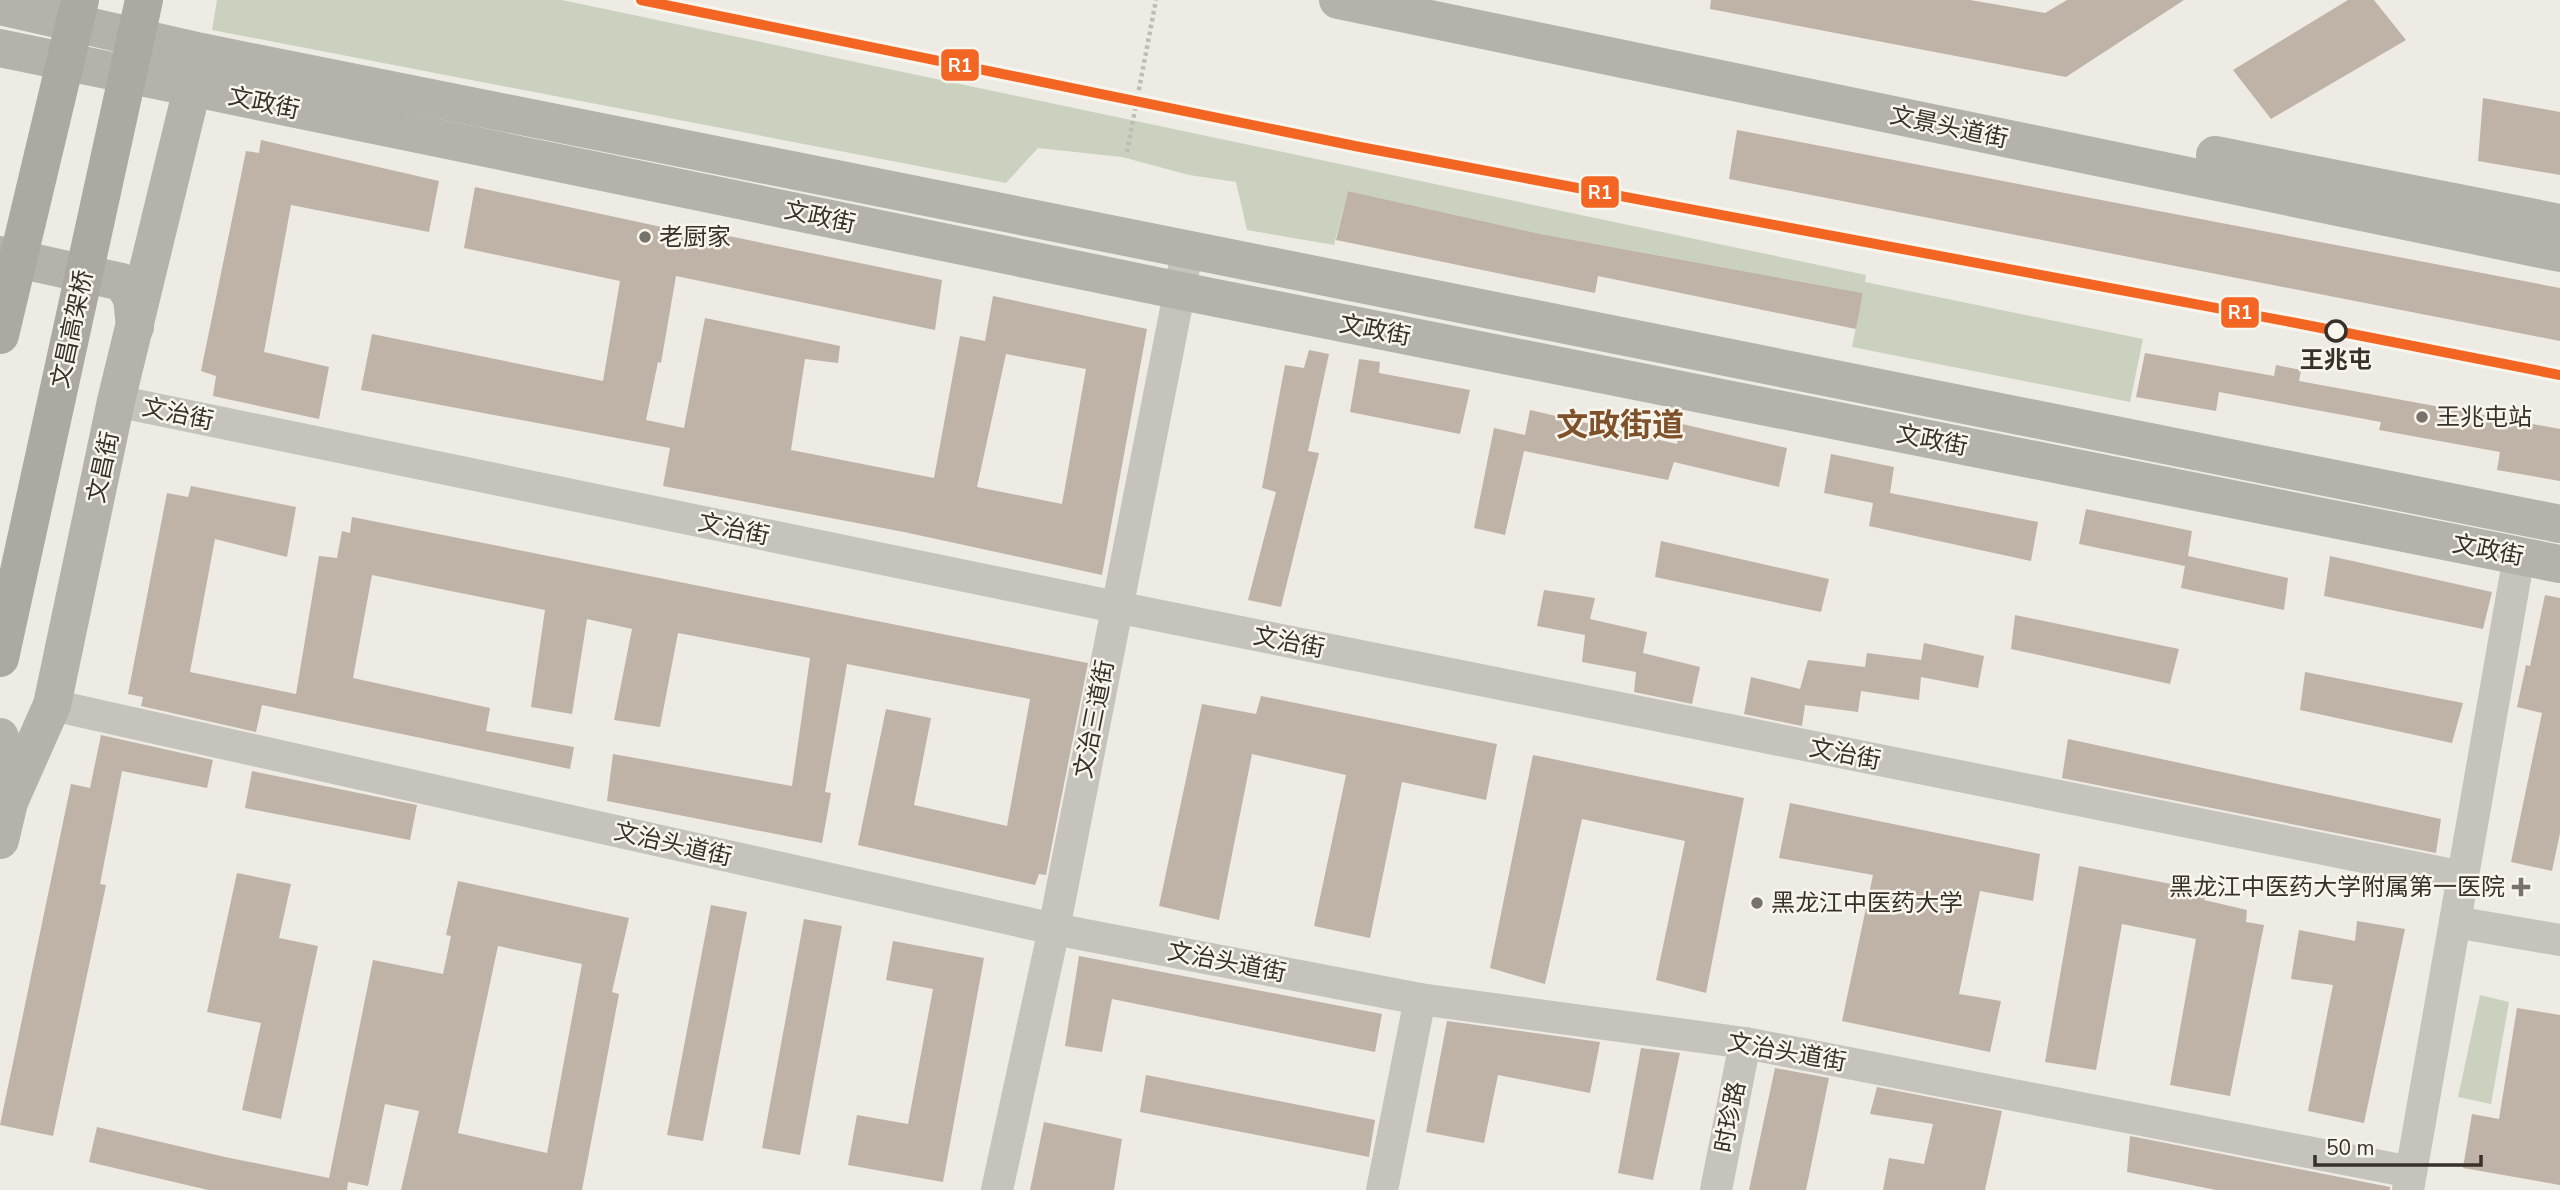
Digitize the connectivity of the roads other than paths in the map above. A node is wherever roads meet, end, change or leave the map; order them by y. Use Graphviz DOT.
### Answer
graph roads {
  1 [pos="80,0"];
  2 [pos="144,0"];
  3 [pos="1338,0"];
  4 [pos="1441,0"];
  5 [pos="7,7"];
  6 [pos="201,52"];
  7 [pos="3,59"];
  8 [pos="192,88"];
  9 [pos="2560,223"];
  10 [pos="1188,248"];
  11 [pos="2560,253"];
  12 [pos="0,255"];
  13 [pos="1181,291"];
  14 [pos="135,327"];
  15 [pos="0,335"];
  16 [pos="117,401"];
  17 [pos="2560,524"];
  18 [pos="2519,556"];
  19 [pos="2560,564"];
  20 [pos="1116,607"];
  21 [pos="0,659"];
  22 [pos="52,705"];
  23 [pos="0,737"];
  24 [pos="9,802"];
  25 [pos="0,841"];
  26 [pos="2463,877"];
  27 [pos="2455,922"];
  28 [pos="1054,929"];
  29 [pos="2560,940"];
  30 [pos="1420,999"];
  31 [pos="1745,1044"];
  32 [pos="2410,1181"];
  33 [pos="998,1190"];
  34 [pos="1382,1190"];
  35 [pos="1716,1190"];
  1 -- 15 [label="highway, bridge"];
  2 -- 21 [label="highway, 文昌高架桥, bridge"];
  3 -- 11 [label="main road, 文景头道街"];
  4 -- 9 [label="main road, 文景头道街"];
  5 -- 6 [label="main road, 文政街"];
  5 -- 7 [label="main road"];
  6 -- 8 [label="main road, 文昌街"];
  6 -- 10 [label="main road, 文政街"];
  7 -- 8 [label="main road, 文政街"];
  8 -- 13 [label="main road, 文政街"];
  8 -- 14 [label="main road, 文昌街"];
  10 -- 13 [label="street, 文治三道街"];
  10 -- 17 [label="main road, 文政街"];
  12 -- 14 [label="main road"];
  13 -- 18 [label="main road, 文政街"];
  13 -- 20 [label="street, 文治三道街"];
  14 -- 16 [label="main road, 文昌街"];
  16 -- 20 [label="street, 文治街"];
  16 -- 22 [label="main road, 文昌街"];
  18 -- 19 [label="main road, 文政街"];
  18 -- 26 [label="street"];
  20 -- 26 [label="street, 文治街"];
  20 -- 28 [label="street, 文治三道街"];
  22 -- 24 [label="main road, 文昌街"];
  22 -- 28 [label="street, 文治头道街"];
  23 -- 24 [label="main road"];
  24 -- 25 [label="main road, 文昌街"];
  26 -- 27 [label="street"];
  27 -- 29 [label="street"];
  27 -- 32 [label="street"];
  28 -- 30 [label="street, 文治头道街"];
  28 -- 33 [label="street, 文治三道街"];
  30 -- 31 [label="street, 文治头道街"];
  30 -- 34 [label="street"];
  31 -- 32 [label="street, 文治头道街"];
  31 -- 35 [label="street, 时珍路"];
}
